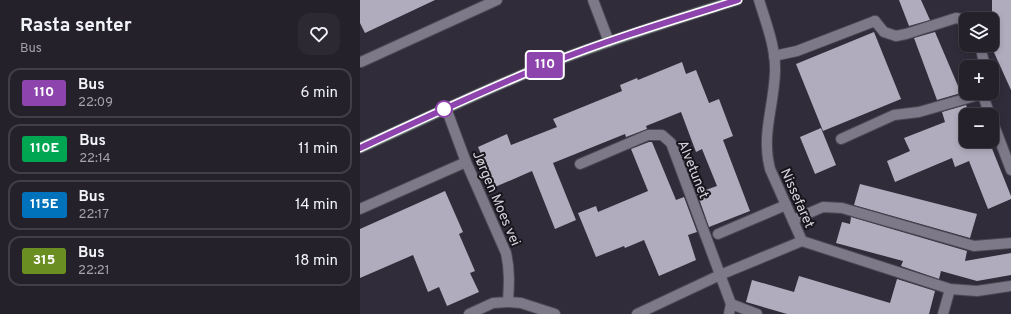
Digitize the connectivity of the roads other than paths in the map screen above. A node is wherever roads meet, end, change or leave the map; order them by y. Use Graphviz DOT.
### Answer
graph roads {
  1 [pos="497,0"];
  2 [pos="593,0"];
  3 [pos="738,0"];
  4 [pos="760,0"];
  5 [pos="959,19"];
  6 [pos="609,42"];
  7 [pos="774,56"];
  8 [pos="361,62"];
  9 [pos="959,100"];
  10 [pos="446,108"];
  11 [pos="999,138"];
  12 [pos="841,139"];
  13 [pos="360,148"];
  14 [pos="466,162"];
  15 [pos="580,164"];
  16 [pos="1011,170"];
  17 [pos="786,205"];
  18 [pos="360,209"];
  19 [pos="793,220"];
  20 [pos="718,234"];
  21 [pos="802,241"];
  22 [pos="1011,243"];
  23 [pos="720,276"];
  24 [pos="1011,286"];
  25 [pos="950,289"];
  26 [pos="508,302"];
  27 [pos="730,309"];
  28 [pos="470,314"];
  29 [pos="555,314"];
  30 [pos="637,314"];
  31 [pos="757,314"];
  32 [pos="944,314"];
  1 -- 8 [label="street"];
  2 -- 6 [label="street"];
  3 -- 6 [label="main road"];
  4 -- 7 [label="street, Nissefaret"];
  5 -- 7 [label="street"];
  6 -- 10 [label="main road"];
  7 -- 17 [label="street, Nissefaret"];
  9 -- 12 [label="street"];
  10 -- 13 [label="main road"];
  10 -- 14 [label="street, Jørgen Moes vei"];
  11 -- 16 [label="street"];
  14 -- 18 [label="street"];
  14 -- 26 [label="street, Jørgen Moes vei"];
  15 -- 23 [label="street, Alvetunet"];
  17 -- 19 [label="street, Nissefaret"];
  17 -- 20 [label="street"];
  19 -- 21 [label="street, Nissefaret"];
  19 -- 22 [label="street"];
  21 -- 23 [label="street"];
  21 -- 25 [label="street, Nissefaret"];
  23 -- 27 [label="street, Alvetunet"];
  23 -- 30 [label="street"];
  24 -- 25 [label="street, Nissefaret"];
  25 -- 32 [label="street"];
  26 -- 28 [label="street"];
  26 -- 29 [label="street"];
  27 -- 31 [label="street"];
}
